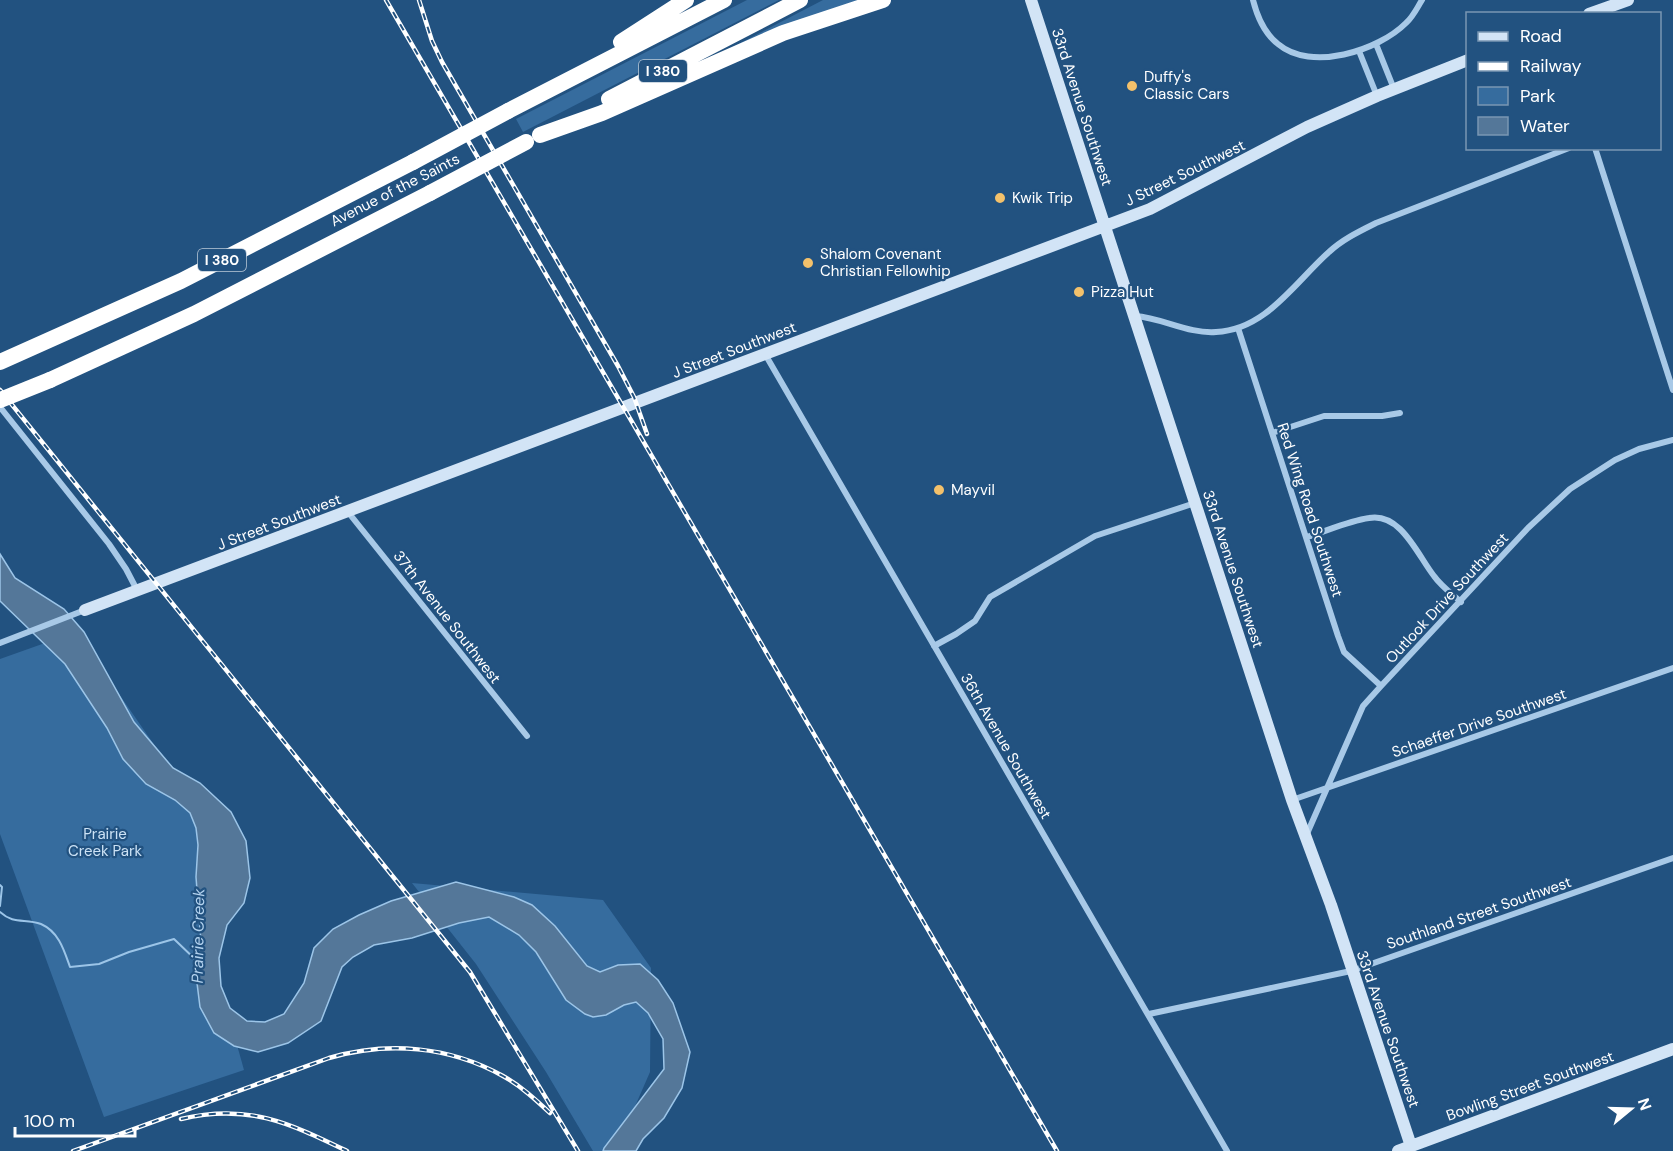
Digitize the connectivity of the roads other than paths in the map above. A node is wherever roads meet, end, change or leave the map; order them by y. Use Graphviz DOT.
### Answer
graph roads {
  1 [pos="686,0"];
  2 [pos="724,0"];
  3 [pos="800,0"];
  4 [pos="883,0"];
  5 [pos="1031,0"];
  6 [pos="1252,0"];
  7 [pos="1422,0"];
  8 [pos="1628,0"];
  9 [pos="1595,12"];
  10 [pos="1376,44"];
  11 [pos="1359,51"];
  12 [pos="1466,60"];
  13 [pos="1395,89"];
  14 [pos="546,92"];
  15 [pos="1377,96"];
  16 [pos="533,139"];
  17 [pos="1564,150"];
  18 [pos="1596,150"];
  19 [pos="1105,227"];
  20 [pos="1135,316"];
  21 [pos="1238,328"];
  22 [pos="765,354"];
  23 [pos="0,362"];
  24 [pos="1673,390"];
  25 [pos="0,400"];
  26 [pos="0,407"];
  27 [pos="1400,413"];
  28 [pos="1272,433"];
  29 [pos="1673,440"];
  30 [pos="1195,503"];
  31 [pos="348,512"];
  32 [pos="1306,537"];
  33 [pos="137,591"];
  34 [pos="1461,602"];
  35 [pos="85,610"];
  36 [pos="2,642"];
  37 [pos="934,646"];
  38 [pos="1673,668"];
  39 [pos="1381,687"];
  40 [pos="527,736"];
  41 [pos="1326,788"];
  42 [pos="1292,800"];
  43 [pos="1306,837"];
  44 [pos="1673,858"];
  45 [pos="1351,971"];
  46 [pos="1149,1014"];
  47 [pos="1673,1049"];
  48 [pos="1413,1148"];
  49 [pos="1227,1151"];
  50 [pos="1398,1151"];
  1 -- 14 [label="highway"];
  2 -- 14 [label="highway, Avenue of the Saints / I 380"];
  3 -- 16 [label="highway, Avenue of the Saints / I 380"];
  4 -- 16 [label="highway"];
  5 -- 19 [label="street, 33rd Avenue Southwest"];
  6 -- 11 [label="street"];
  7 -- 10 [label="street"];
  8 -- 9 [label="street"];
  10 -- 11 [label="street"];
  10 -- 13 [label="street"];
  11 -- 15 [label="street"];
  12 -- 13 [label="street, J Street Southwest"];
  13 -- 15 [label="street, J Street Southwest"];
  14 -- 23 [label="highway, Avenue of the Saints / I 380, bridge"];
  15 -- 19 [label="street, J Street Southwest"];
  16 -- 25 [label="highway, Avenue of the Saints / I 380, bridge"];
  17 -- 21 [label="street"];
  18 -- 24 [label="street"];
  19 -- 20 [label="street, 33rd Avenue Southwest"];
  19 -- 22 [label="street, J Street Southwest"];
  20 -- 21 [label="street"];
  20 -- 30 [label="street, 33rd Avenue Southwest"];
  21 -- 28 [label="street, Red Wing Road Southwest"];
  22 -- 31 [label="street, J Street Southwest"];
  22 -- 37 [label="street, 36th Avenue Southwest"];
  26 -- 33 [label="street"];
  27 -- 28 [label="street"];
  28 -- 32 [label="street, Red Wing Road Southwest"];
  29 -- 34 [label="street, Outlook Drive Southwest"];
  30 -- 37 [label="street"];
  30 -- 42 [label="street, 33rd Avenue Southwest"];
  31 -- 33 [label="street, J Street Southwest"];
  31 -- 40 [label="street, 37th Avenue Southwest"];
  32 -- 34 [label="street"];
  32 -- 39 [label="street, Red Wing Road Southwest"];
  33 -- 35 [label="street, J Street Southwest"];
  34 -- 39 [label="street, Outlook Drive Southwest"];
  35 -- 36 [label="street, J Street Southwest"];
  37 -- 46 [label="street, 36th Avenue Southwest"];
  38 -- 41 [label="street, Schaeffer Drive Southwest"];
  39 -- 41 [label="street, Outlook Drive Southwest"];
  41 -- 42 [label="street, Schaeffer Drive Southwest"];
  41 -- 43 [label="street, Outlook Drive Southwest"];
  42 -- 43 [label="street, 33rd Avenue Southwest"];
  43 -- 45 [label="street, 33rd Avenue Southwest"];
  44 -- 45 [label="street, Southland Street Southwest"];
  45 -- 46 [label="street, Southland Street Southwest"];
  45 -- 48 [label="street, 33rd Avenue Southwest"];
  46 -- 49 [label="street, 36th Avenue Southwest"];
  47 -- 48 [label="street, Bowling Street Southwest"];
  48 -- 50 [label="street, Bowling Street Southwest"];
}
